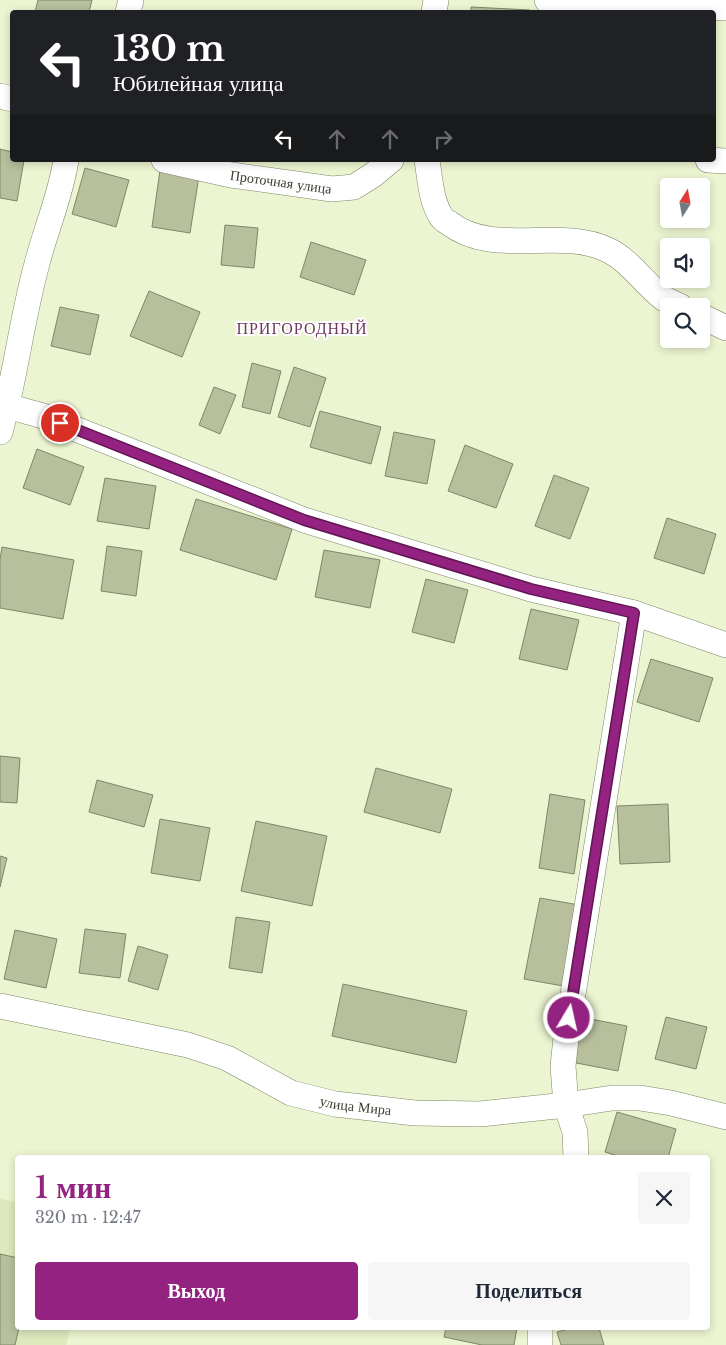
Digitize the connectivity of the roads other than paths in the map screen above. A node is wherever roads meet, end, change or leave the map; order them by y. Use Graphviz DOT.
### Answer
graph roads {
  1 [pos="548,0"];
  2 [pos="726,8"];
  3 [pos="66,162"];
  4 [pos="173,162"];
  5 [pos="389,162"];
  6 [pos="427,162"];
  7 [pos="664,298"];
  8 [pos="710,320"];
  9 [pos="726,328"];
  10 [pos="4,405"];
  11 [pos="0,432"];
  12 [pos="634,613"];
  13 [pos="726,645"];
  14 [pos="0,1006"];
  15 [pos="566,1105"];
  16 [pos="726,1117"];
  17 [pos="576,1155"];
  18 [pos="540,1330"];
  19 [pos="540,1345"];
  1 -- 2 [label="street"];
  3 -- 10 [label="street"];
  4 -- 5 [label="street, Проточная улица"];
  6 -- 7 [label="street"];
  8 -- 9 [label="street"];
  10 -- 11 [label="street"];
  10 -- 12 [label="street"];
  12 -- 13 [label="street"];
  12 -- 15 [label="street"];
  14 -- 15 [label="street, улица Мира"];
  15 -- 16 [label="street, улица Мира"];
  15 -- 17 [label="street"];
  18 -- 19 [label="street"];
}
